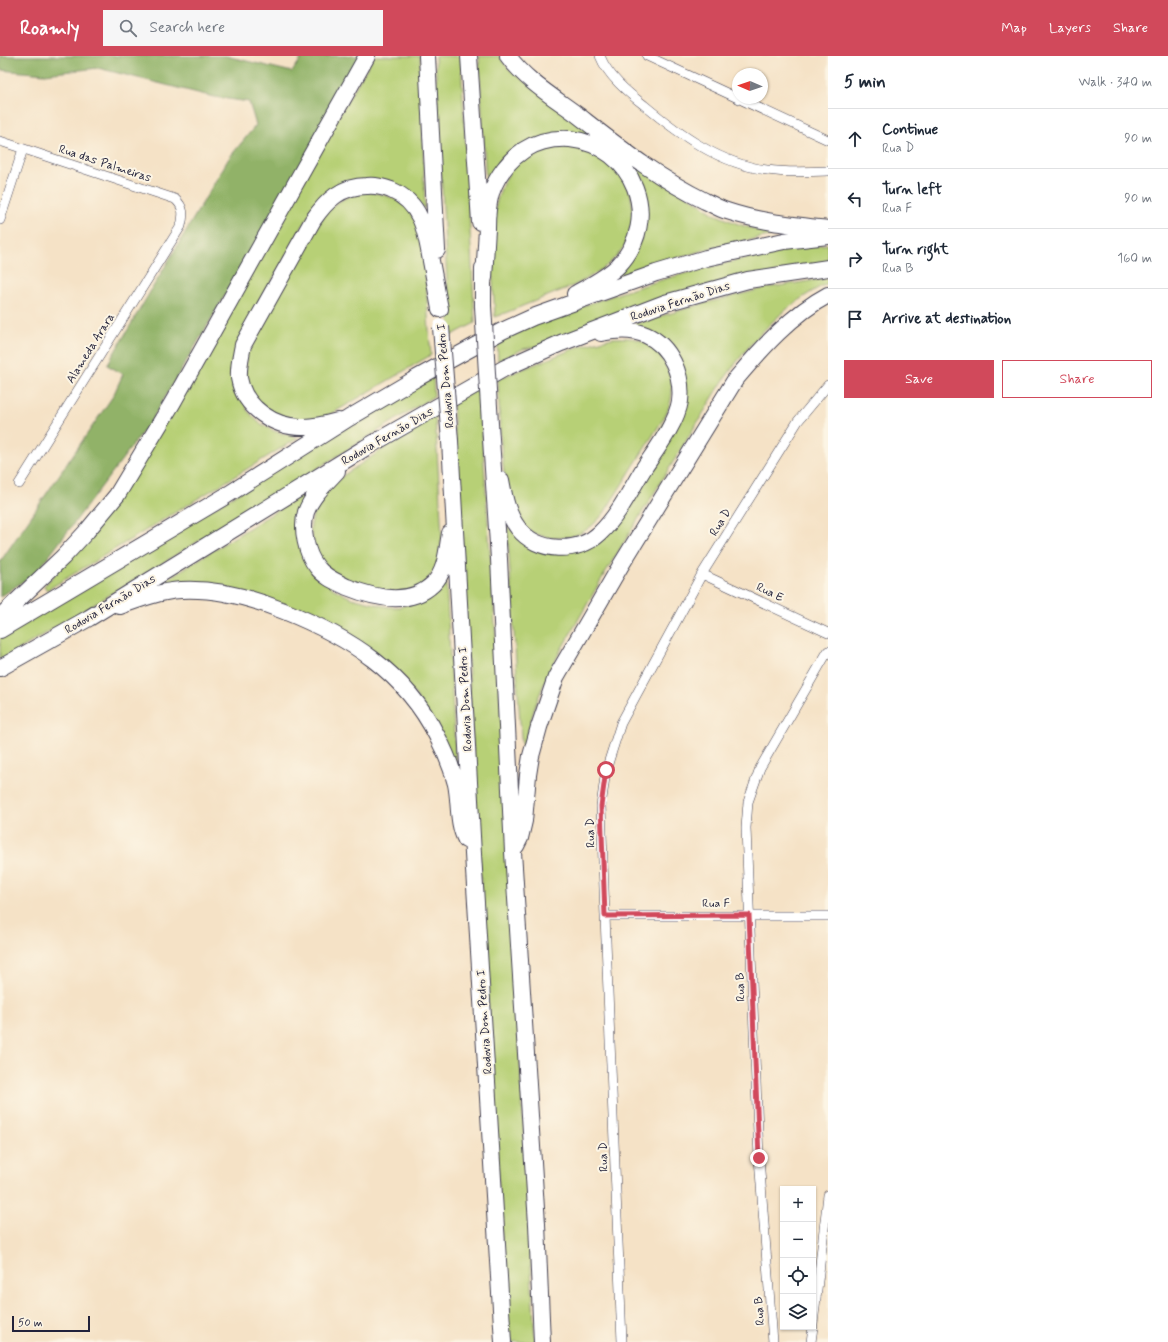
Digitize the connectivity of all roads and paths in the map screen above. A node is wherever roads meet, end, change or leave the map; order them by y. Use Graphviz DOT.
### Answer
graph roads {
  1 [pos="367,56"];
  2 [pos="427,56"];
  3 [pos="469,56"];
  4 [pos="508,56"];
  5 [pos="600,56"];
  6 [pos="647,56"];
  7 [pos="828,140"];
  8 [pos="0,141"];
  9 [pos="23,149"];
  10 [pos="828,171"];
  11 [pos="0,220"];
  12 [pos="181,226"];
  13 [pos="828,229"];
  14 [pos="828,236"];
  15 [pos="828,268"];
  16 [pos="484,278"];
  17 [pos="828,295"];
  18 [pos="440,309"];
  19 [pos="533,317"];
  20 [pos="561,342"];
  21 [pos="828,385"];
  22 [pos="349,418"];
  23 [pos="490,430"];
  24 [pos="365,448"];
  25 [pos="19,484"];
  26 [pos="455,512"];
  27 [pos="702,574"];
  28 [pos="0,617"];
  29 [pos="89,618"];
  30 [pos="0,630"];
  31 [pos="828,633"];
  32 [pos="828,651"];
  33 [pos="0,668"];
  34 [pos="513,852"];
  35 [pos="473,854"];
  36 [pos="749,915"];
  37 [pos="605,916"];
  38 [pos="828,916"];
  39 [pos="828,1195"];
  40 [pos="816,1298"];
  41 [pos="813,1330"];
  42 [pos="503,1342"];
  43 [pos="542,1342"];
  44 [pos="622,1342"];
  45 [pos="773,1342"];
  46 [pos="811,1342"];
  1 -- 28 [label="highway"];
  2 -- 18 [label="highway, Rodovia Dom Pedro I"];
  3 -- 16 [label="highway"];
  4 -- 13 [label="highway"];
  5 -- 10 [label="street"];
  6 -- 7 [label="street"];
  8 -- 9 [label="street, Rua das Palmeiras"];
  9 -- 11 [label="street"];
  9 -- 12 [label="street, Rua das Palmeiras"];
  12 -- 25 [label="street, Alameda Arara"];
  14 -- 19 [label="highway"];
  15 -- 20 [label="highway, Rodovia Fernão Dias"];
  16 -- 19 [label="highway"];
  16 -- 23 [label="highway, bridge"];
  17 -- 34 [label="highway"];
  18 -- 22 [label="highway"];
  18 -- 26 [label="highway, Rodovia Dom Pedro I, bridge"];
  19 -- 22 [label="highway"];
  20 -- 23 [label="highway"];
  20 -- 24 [label="highway, Rodovia Fernão Dias"];
  21 -- 27 [label="street, Rua D"];
  22 -- 30 [label="highway"];
  23 -- 34 [label="highway"];
  24 -- 26 [label="highway"];
  24 -- 29 [label="highway, Rodovia Fernão Dias"];
  26 -- 35 [label="highway, Rodovia Dom Pedro I"];
  27 -- 31 [label="street, Rua E"];
  27 -- 37 [label="street, Rua D"];
  29 -- 33 [label="highway, Rodovia Fernão Dias"];
  29 -- 35 [label="highway"];
  32 -- 36 [label="street, Rua B"];
  34 -- 43 [label="highway"];
  35 -- 42 [label="highway, Rodovia Dom Pedro I"];
  36 -- 37 [label="street, Rua F"];
  36 -- 38 [label="street, Rua F"];
  36 -- 45 [label="street, Rua B"];
  37 -- 44 [label="street, Rua D"];
  39 -- 40 [label="street"];
  41 -- 46 [label="street"];
}
